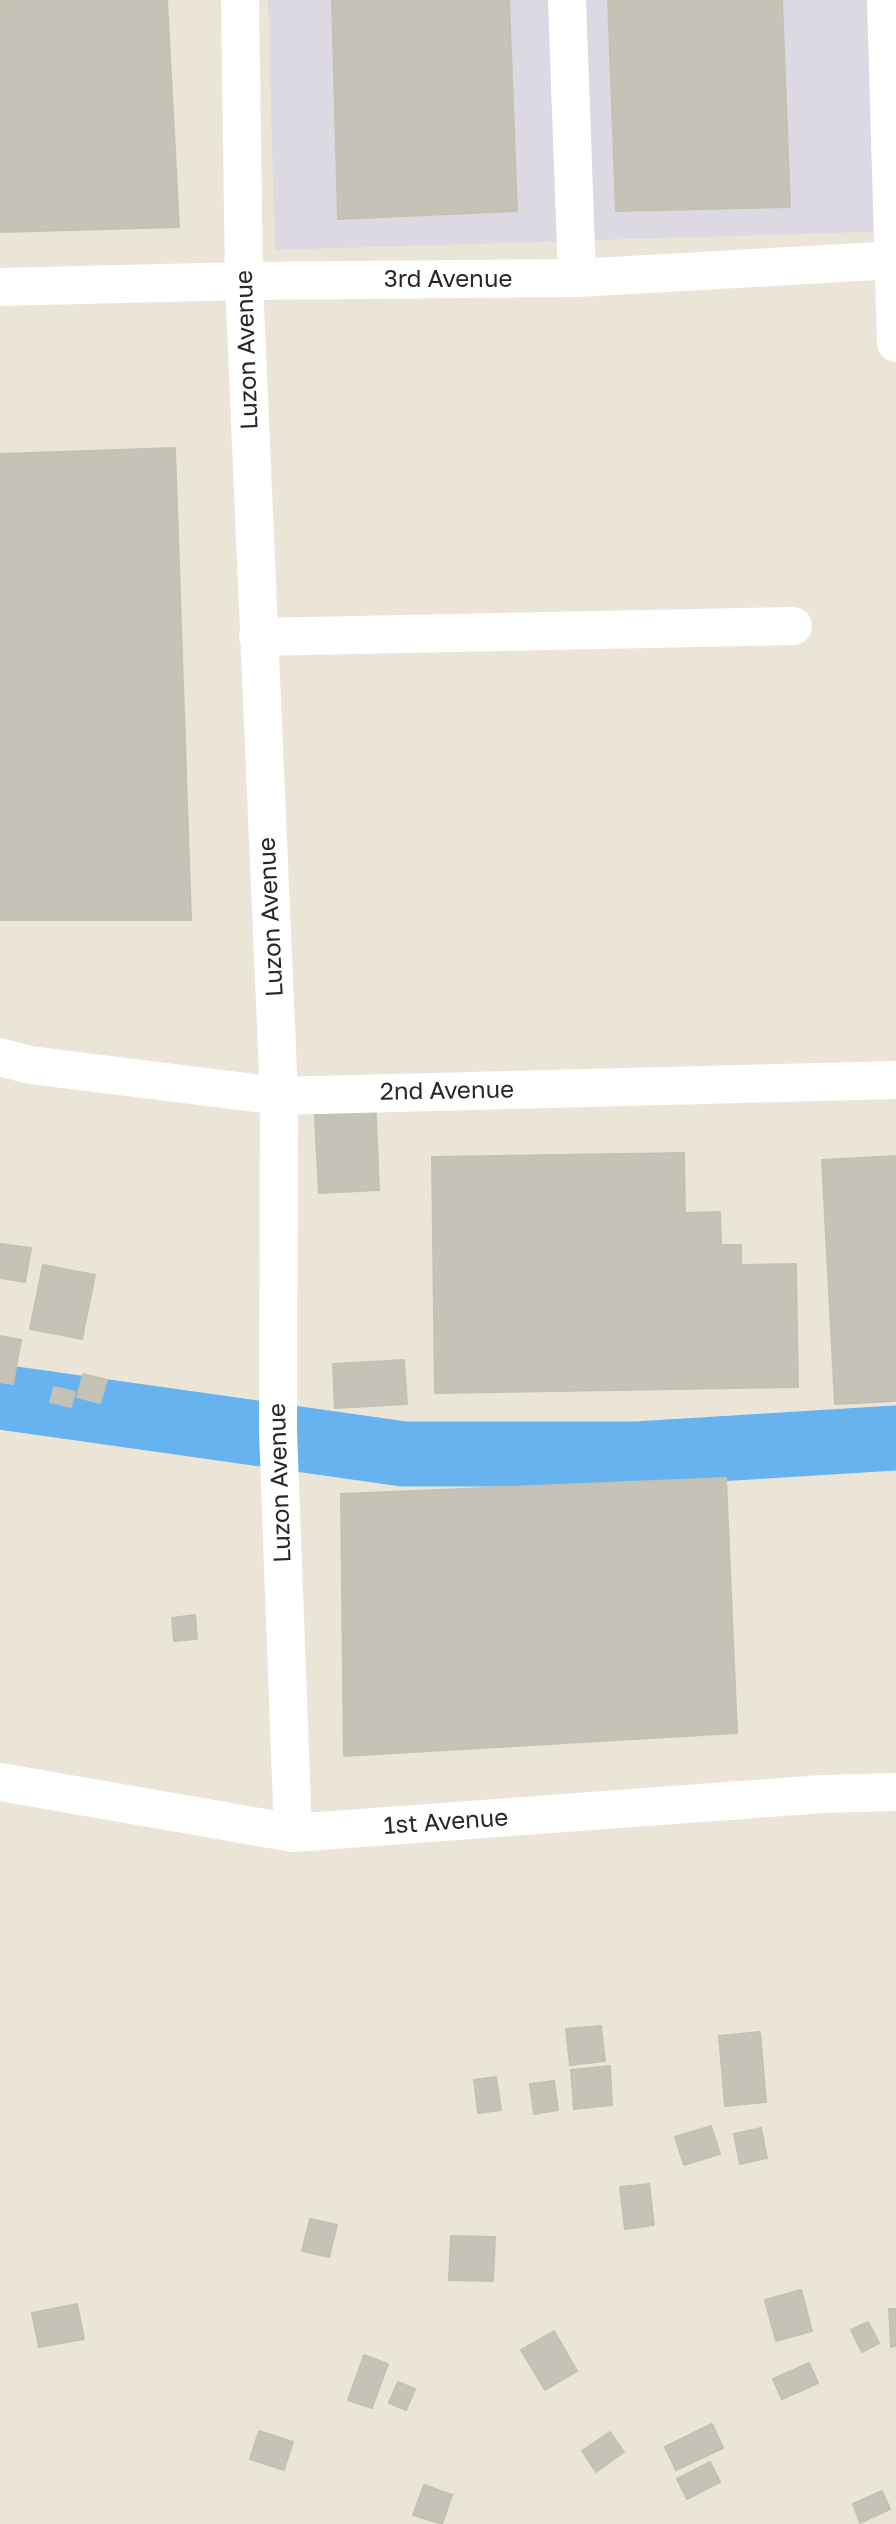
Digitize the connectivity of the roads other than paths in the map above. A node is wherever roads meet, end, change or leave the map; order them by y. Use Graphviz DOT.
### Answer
graph roads {
  1 [pos="240,0"];
  2 [pos="567,0"];
  3 [pos="886,0"];
  4 [pos="894,260"];
  5 [pos="577,278"];
  6 [pos="244,281"];
  7 [pos="0,287"];
  8 [pos="896,343"];
  9 [pos="793,626"];
  10 [pos="258,637"];
  11 [pos="0,1058"];
  12 [pos="896,1080"];
  13 [pos="279,1096"];
  14 [pos="0,1782"];
  15 [pos="896,1792"];
  16 [pos="293,1833"];
  1 -- 6 [label="street, Luzon Avenue"];
  2 -- 5 [label="street"];
  3 -- 4 [label="street"];
  4 -- 5 [label="street, 3rd Avenue"];
  4 -- 8 [label="street"];
  5 -- 6 [label="street, 3rd Avenue"];
  6 -- 7 [label="street, 3rd Avenue"];
  6 -- 10 [label="street, Luzon Avenue"];
  9 -- 10 [label="street"];
  10 -- 13 [label="street, Luzon Avenue"];
  11 -- 13 [label="street, 2nd Avenue"];
  12 -- 13 [label="street, 2nd Avenue"];
  13 -- 16 [label="street, Luzon Avenue"];
  14 -- 16 [label="street, 1st Avenue"];
  15 -- 16 [label="street, 1st Avenue"];
}
